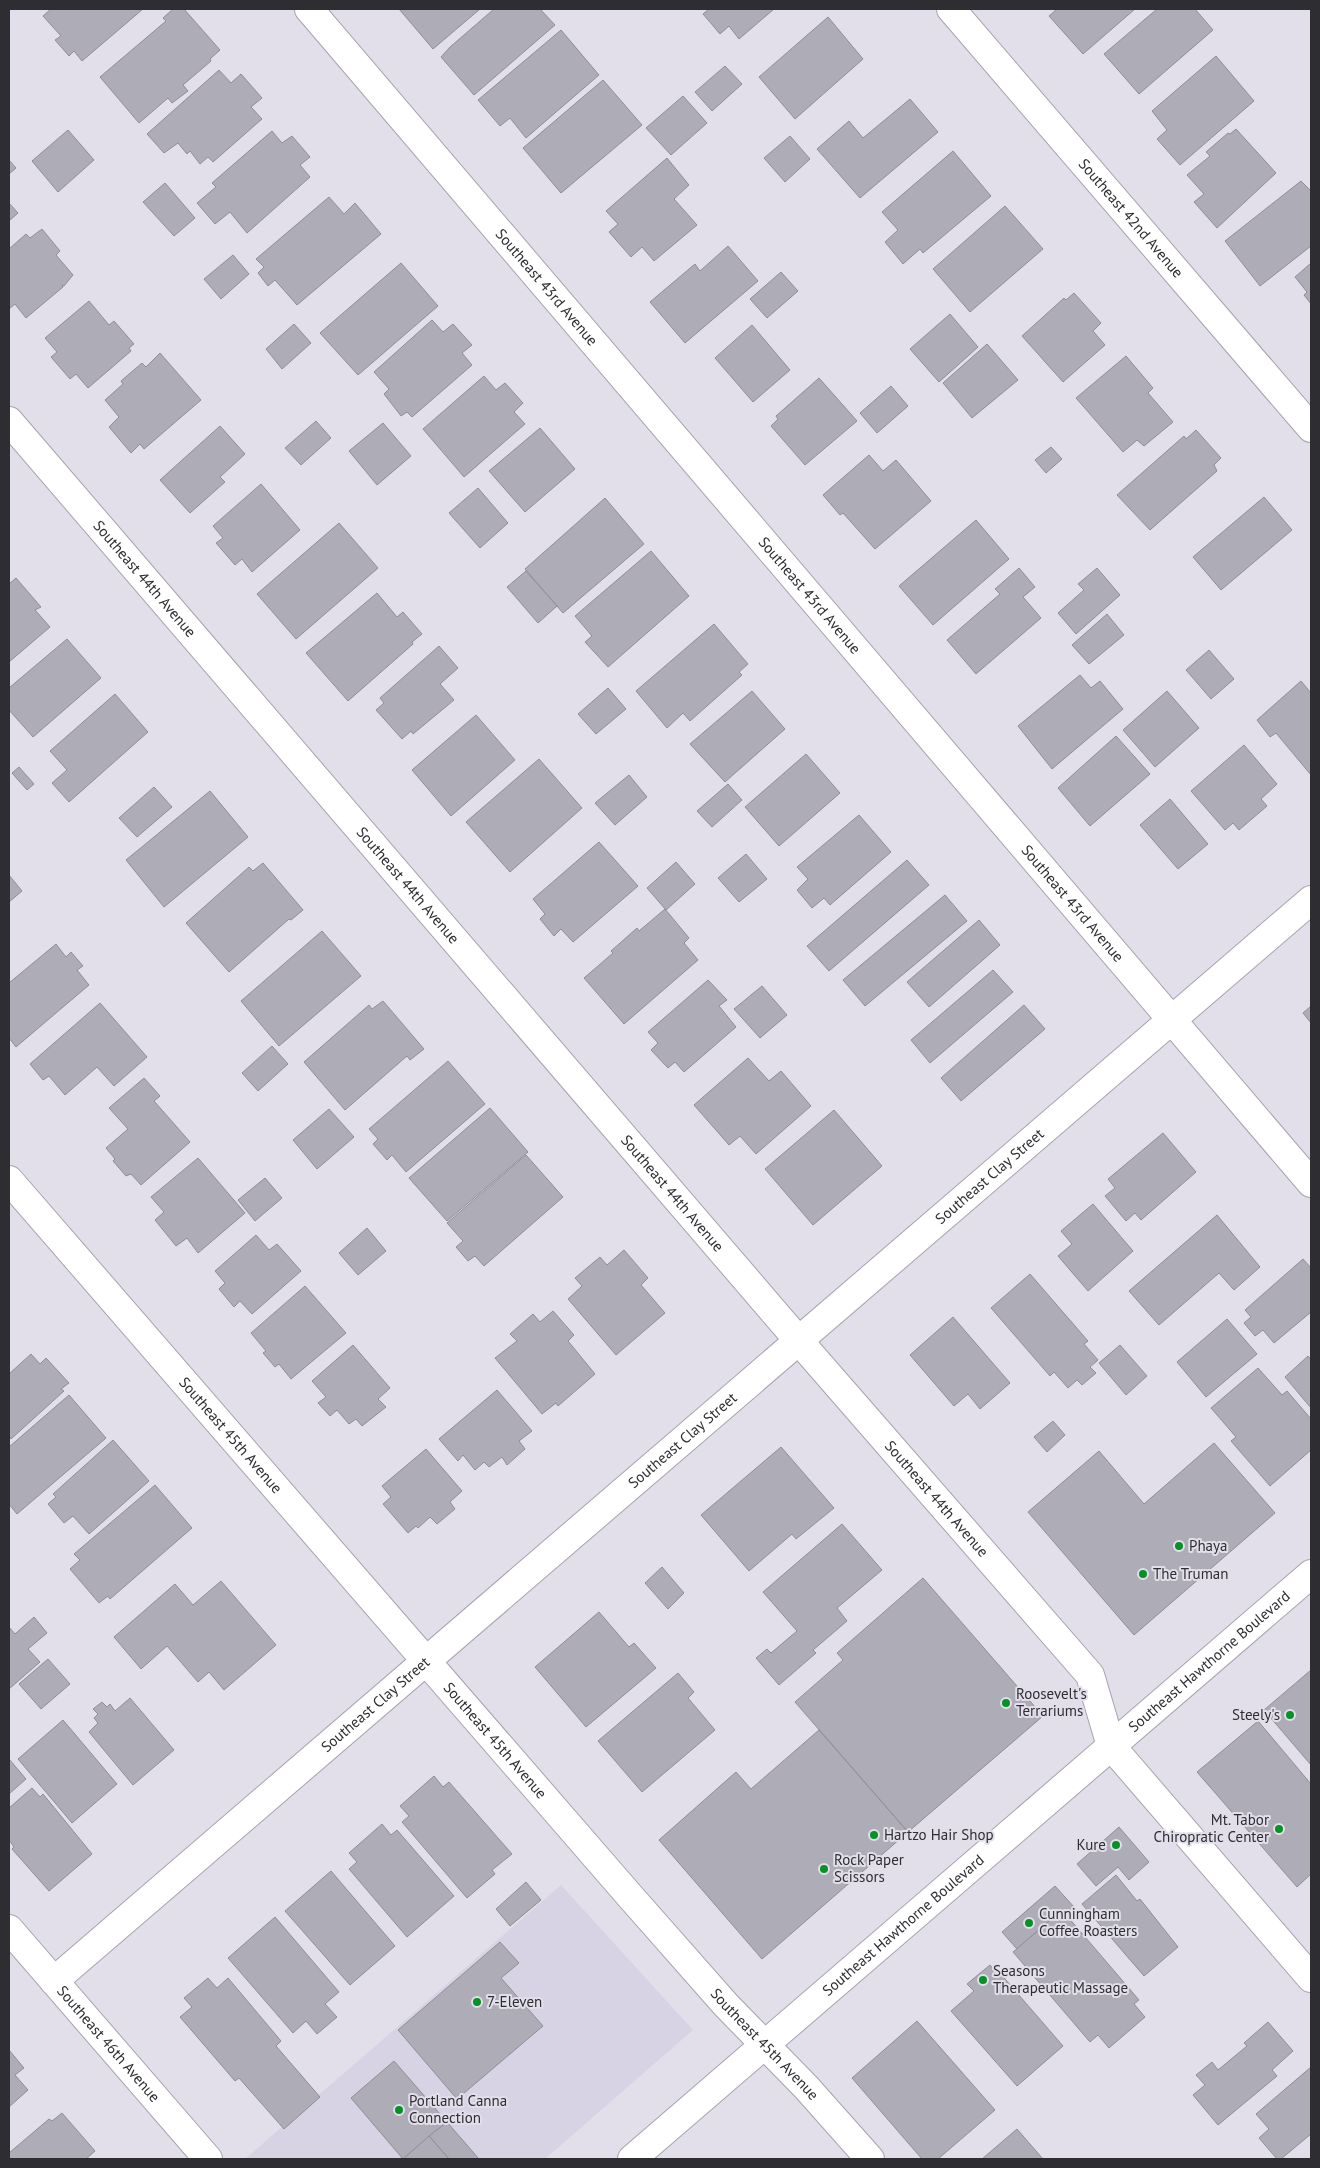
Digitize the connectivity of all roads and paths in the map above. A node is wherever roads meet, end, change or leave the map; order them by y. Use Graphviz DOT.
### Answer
graph roads {
  1 [pos="309,9"];
  2 [pos="951,9"];
  3 [pos="9,421"];
  4 [pos="1311,428"];
  5 [pos="1311,900"];
  6 [pos="1172,1020"];
  7 [pos="9,1180"];
  8 [pos="1311,1183"];
  9 [pos="799,1341"];
  10 [pos="1311,1574"];
  11 [pos="427,1661"];
  12 [pos="1111,1746"];
  13 [pos="9,1929"];
  14 [pos="1311,1978"];
  15 [pos="54,1981"];
  16 [pos="765,2044"];
  17 [pos="208,2159"];
  18 [pos="632,2159"];
  19 [pos="870,2159"];
  1 -- 6 [label="street, Southeast 43rd Avenue"];
  2 -- 4 [label="street, Southeast 42nd Avenue"];
  3 -- 9 [label="street, Southeast 44th Avenue"];
  5 -- 6 [label="street, Southeast Clay Street"];
  6 -- 8 [label="street, Southeast 43rd Avenue"];
  6 -- 9 [label="street, Southeast Clay Street"];
  7 -- 11 [label="street, Southeast 45th Avenue"];
  9 -- 11 [label="street, Southeast Clay Street"];
  9 -- 12 [label="street, Southeast 44th Avenue"];
  10 -- 12 [label="street, Southeast Hawthorne Boulevard"];
  11 -- 15 [label="street, Southeast Clay Street"];
  11 -- 16 [label="street, Southeast 45th Avenue"];
  12 -- 14 [label="street, Southeast 44th Avenue"];
  12 -- 16 [label="street, Southeast Hawthorne Boulevard"];
  13 -- 15 [label="street, Southeast 46th Avenue"];
  15 -- 17 [label="street, Southeast 46th Avenue"];
  16 -- 18 [label="street, Southeast Hawthorne Boulevard"];
  16 -- 19 [label="street, Southeast 45th Avenue"];
}
